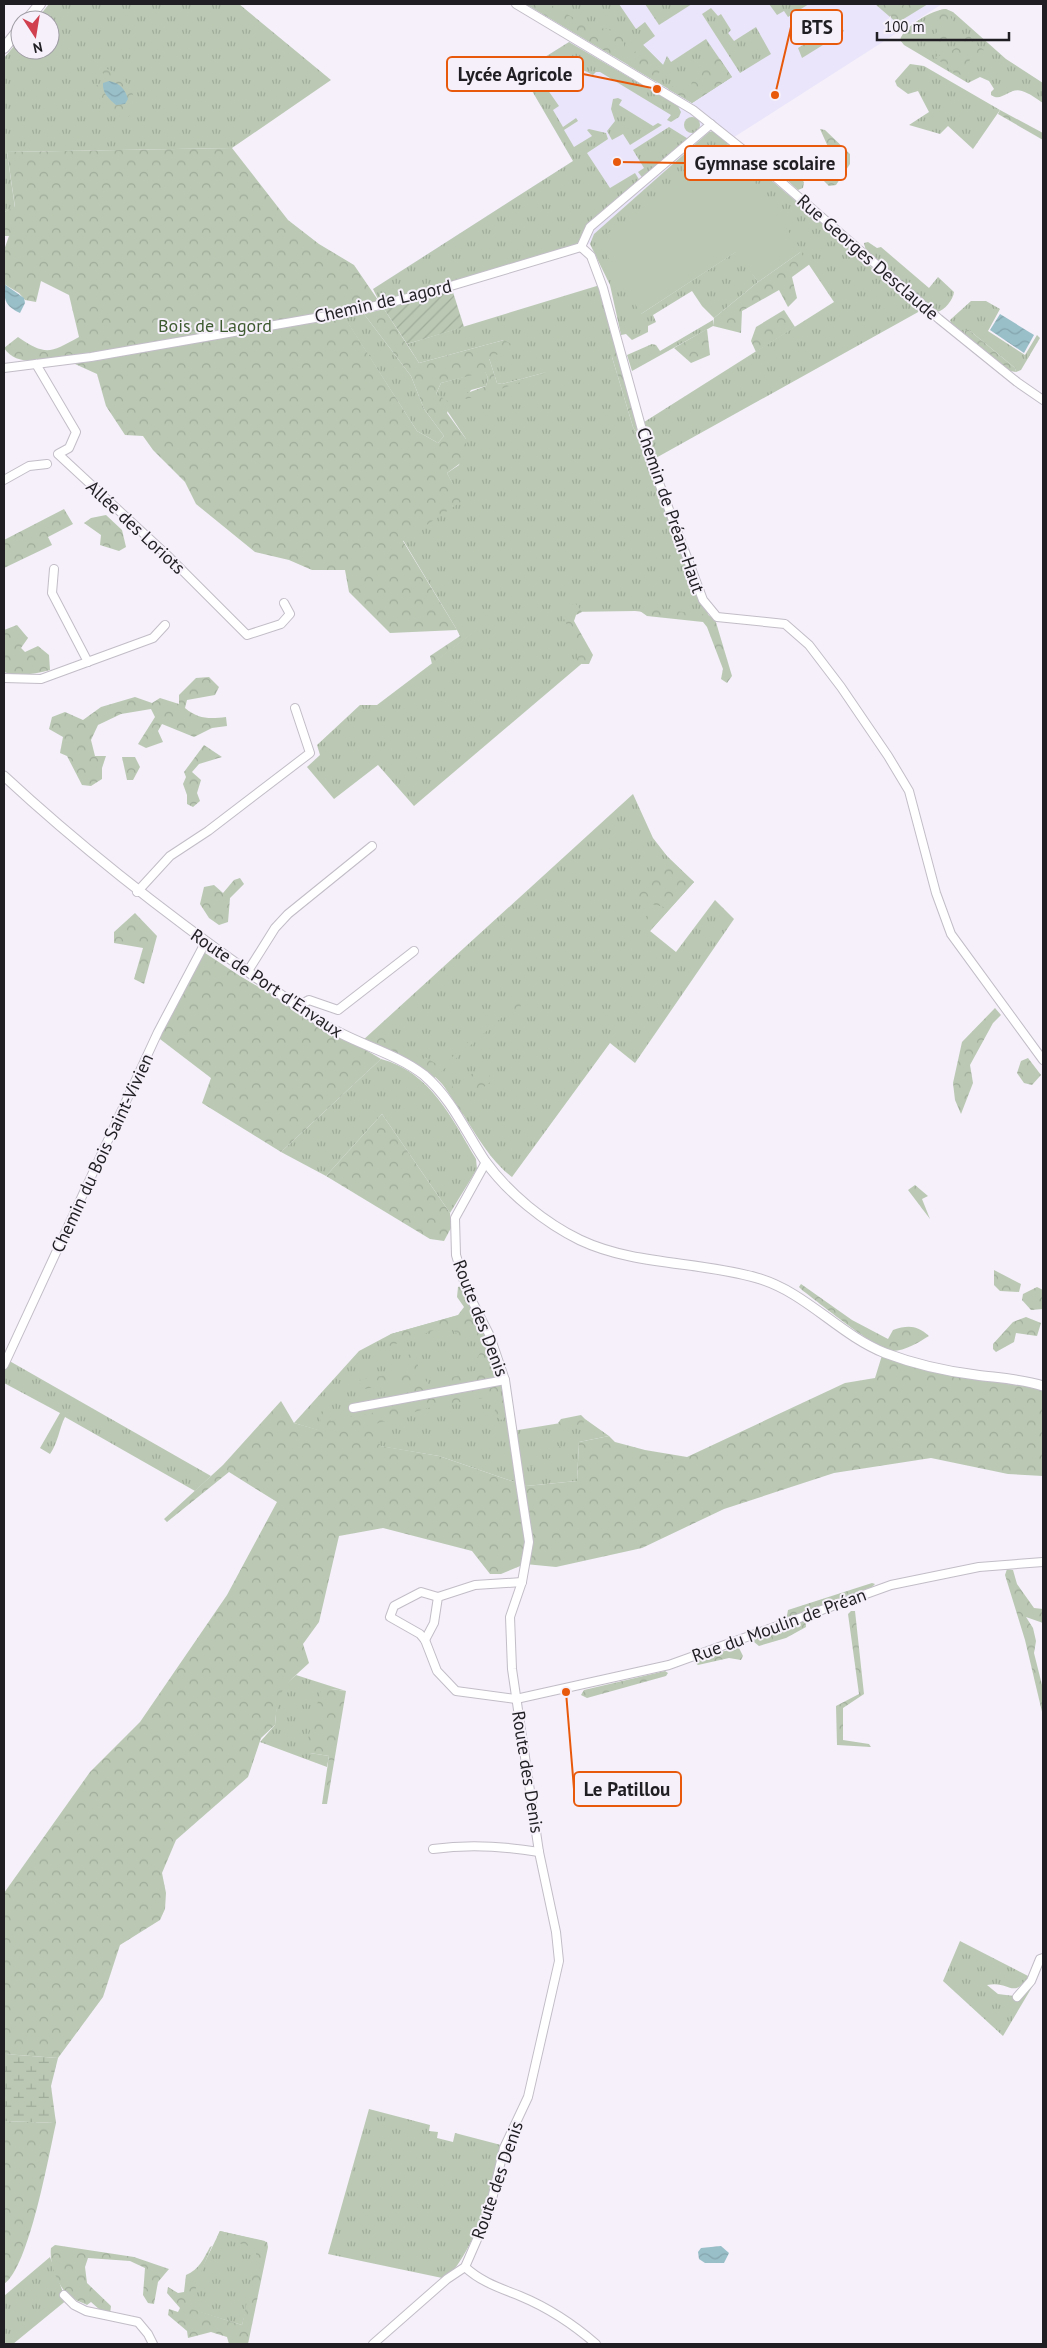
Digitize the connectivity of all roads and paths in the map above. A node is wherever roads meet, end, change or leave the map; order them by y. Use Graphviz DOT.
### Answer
graph roads {
  1 [pos="516,4"];
  2 [pos="711,124"];
  3 [pos="581,247"];
  4 [pos="36,364"];
  5 [pos="4,368"];
  6 [pos="1043,400"];
  7 [pos="48,464"];
  8 [pos="4,480"];
  9 [pos="54,569"];
  10 [pos="284,603"];
  11 [pos="165,625"];
  12 [pos="88,662"];
  13 [pos="4,678"];
  14 [pos="295,708"];
  15 [pos="4,776"];
  16 [pos="372,846"];
  17 [pos="137,892"];
  18 [pos="206,943"];
  19 [pos="414,951"];
  20 [pos="248,971"];
  21 [pos="298,1006"];
  22 [pos="1043,1060"];
  23 [pos="486,1162"];
  24 [pos="4,1365"];
  25 [pos="505,1380"];
  26 [pos="1043,1386"];
  27 [pos="354,1408"];
  28 [pos="1043,1562"];
  29 [pos="522,1582"];
  30 [pos="438,1597"];
  31 [pos="426,1640"];
  32 [pos="516,1699"];
  33 [pos="433,1849"];
  34 [pos="540,1852"];
  35 [pos="1043,1958"];
  36 [pos="1017,1997"];
  37 [pos="465,2267"];
  38 [pos="64,2295"];
  39 [pos="153,2344"];
  40 [pos="373,2344"];
  41 [pos="596,2344"];
  1 -- 2 [label="street, Rue Georges Desclaude"];
  2 -- 3 [label="street"];
  2 -- 6 [label="street, Rue Georges Desclaude"];
  3 -- 4 [label="street, Chemin de Lagord"];
  3 -- 22 [label="street, Chemin de Préan-Haut"];
  4 -- 5 [label="street, Chemin de Lagord"];
  4 -- 10 [label="street, Allée des Loriots"];
  7 -- 8 [label="street"];
  9 -- 12 [label="street"];
  11 -- 12 [label="street"];
  12 -- 13 [label="street"];
  14 -- 17 [label="street"];
  15 -- 17 [label="street, Route de Port d'Envaux"];
  16 -- 20 [label="street"];
  17 -- 18 [label="street, Route de Port d'Envaux"];
  18 -- 20 [label="street, Route de Port d'Envaux"];
  18 -- 24 [label="street, Chemin du Bois Saint-Vivien"];
  19 -- 21 [label="street"];
  20 -- 21 [label="street, Route de Port d'Envaux"];
  21 -- 23 [label="street, Route de Port d'Envaux"];
  23 -- 25 [label="street, Route des Denis"];
  23 -- 26 [label="street, Route de Port d'Envaux"];
  25 -- 27 [label="street"];
  25 -- 29 [label="street, Route des Denis"];
  28 -- 32 [label="street, Rue du Moulin de Préan"];
  29 -- 30 [label="street"];
  29 -- 32 [label="street, Route des Denis"];
  30 -- 31 [label="street"];
  30 -- 31 [label="street"];
  31 -- 32 [label="street"];
  32 -- 34 [label="street, Route des Denis"];
  33 -- 34 [label="street"];
  34 -- 37 [label="street, Route des Denis"];
  35 -- 36 [label="street"];
  37 -- 40 [label="street"];
  37 -- 41 [label="street"];
  38 -- 39 [label="street"];
}
